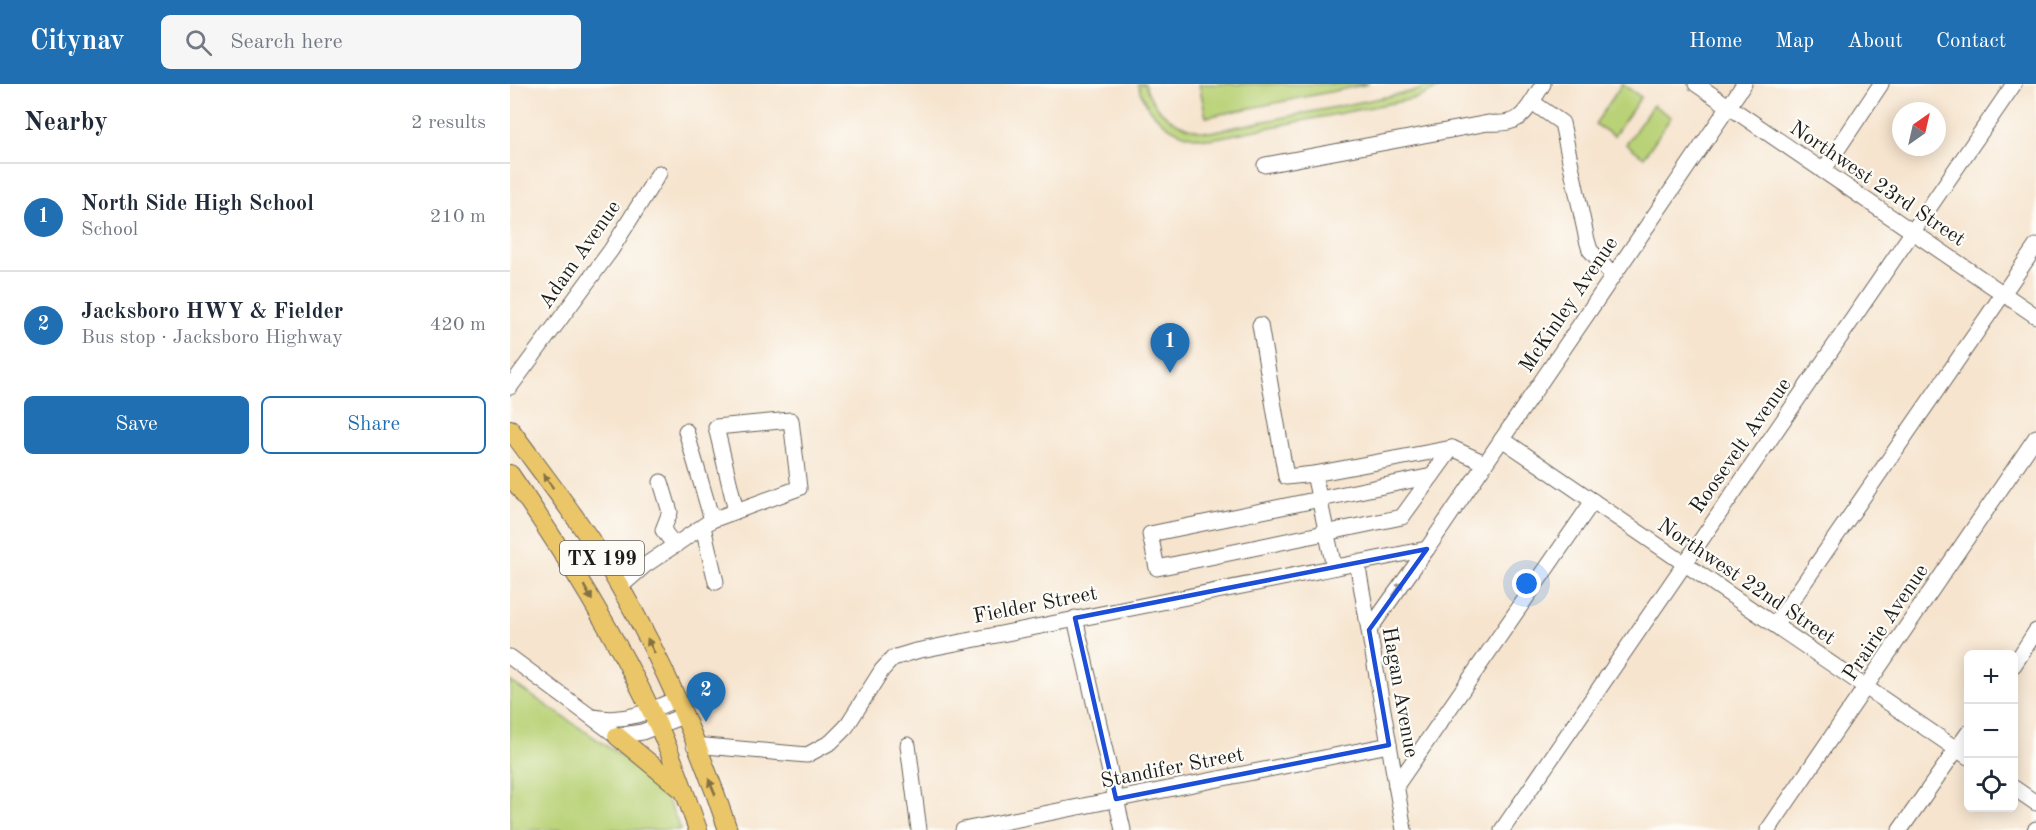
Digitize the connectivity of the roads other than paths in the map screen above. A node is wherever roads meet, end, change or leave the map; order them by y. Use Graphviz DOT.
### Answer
graph roads {
  1 [pos="1543,84"];
  2 [pos="1696,84"];
  3 [pos="1744,84"];
  4 [pos="1881,84"];
  5 [pos="2014,84"];
  6 [pos="1532,102"];
  7 [pos="1729,106"];
  8 [pos="1264,165"];
  9 [pos="1823,171"];
  10 [pos="658,173"];
  11 [pos="1913,232"];
  12 [pos="2036,246"];
  13 [pos="1612,276"];
  14 [pos="2003,293"];
  15 [pos="2036,316"];
  16 [pos="1260,325"];
  17 [pos="510,387"];
  18 [pos="510,429"];
  19 [pos="686,431"];
  20 [pos="2036,437"];
  21 [pos="1502,439"];
  22 [pos="1452,448"];
  23 [pos="1485,463"];
  24 [pos="510,474"];
  25 [pos="1314,474"];
  26 [pos="1432,476"];
  27 [pos="661,482"];
  28 [pos="1319,499"];
  29 [pos="1593,501"];
  30 [pos="736,511"];
  31 [pos="707,524"];
  32 [pos="1326,533"];
  33 [pos="675,546"];
  34 [pos="1427,549"];
  35 [pos="1357,562"];
  36 [pos="1684,563"];
  37 [pos="1334,567"];
  38 [pos="716,582"];
  39 [pos="620,587"];
  40 [pos="1075,618"];
  41 [pos="1775,625"];
  42 [pos="1369,630"];
  43 [pos="2036,631"];
  44 [pos="510,657"];
  45 [pos="2018,658"];
  46 [pos="1866,687"];
  47 [pos="679,707"];
  48 [pos="591,716"];
  49 [pos="655,718"];
  50 [pos="617,736"];
  51 [pos="694,745"];
  52 [pos="908,745"];
  53 [pos="1389,745"];
  54 [pos="1963,753"];
  55 [pos="1396,786"];
  56 [pos="2018,791"];
  57 [pos="685,794"];
  58 [pos="1116,800"];
  59 [pos="2036,803"];
  60 [pos="698,830"];
  61 [pos="728,830"];
  62 [pos="919,830"];
  63 [pos="963,830"];
  64 [pos="1123,830"];
  65 [pos="1404,830"];
  66 [pos="1502,830"];
  67 [pos="1768,830"];
  68 [pos="1900,830"];
  1 -- 6 [label="street"];
  2 -- 7 [label="street, Northwest 23rd Street"];
  3 -- 7 [label="street, McKinley Avenue"];
  4 -- 9 [label="street"];
  5 -- 11 [label="street, Roosevelt Avenue"];
  6 -- 8 [label="street"];
  6 -- 13 [label="street"];
  7 -- 9 [label="street, Northwest 23rd Street"];
  7 -- 13 [label="street, McKinley Avenue"];
  9 -- 11 [label="street, Northwest 23rd Street"];
  10 -- 17 [label="street, Adam Avenue"];
  11 -- 14 [label="street, Northwest 23rd Street"];
  11 -- 36 [label="street, Roosevelt Avenue"];
  12 -- 14 [label="street"];
  13 -- 21 [label="street, McKinley Avenue"];
  14 -- 15 [label="street, Northwest 23rd Street"];
  14 -- 41 [label="street"];
  16 -- 25 [label="street"];
  39 -- 18 [label="main road, TX 199, one-way"];
  19 -- 31 [label="street"];
  20 -- 46 [label="street, Prairie Avenue"];
  21 -- 23 [label="street, McKinley Avenue"];
  21 -- 29 [label="street, Northwest 22nd Street"];
  22 -- 23 [label="street"];
  22 -- 25 [label="street"];
  22 -- 26 [label="street"];
  23 -- 34 [label="street, McKinley Avenue"];
  24 -- 49 [label="main road, TX 199, one-way"];
  25 -- 28 [label="street"];
  26 -- 28 [label="street"];
  26 -- 32 [label="street"];
  27 -- 33 [label="street"];
  28 -- 32 [label="street"];
  28 -- 32 [label="street"];
  29 -- 36 [label="street, Northwest 22nd Street"];
  29 -- 55 [label="street"];
  30 -- 30 [label="street"];
  30 -- 31 [label="street"];
  31 -- 33 [label="street"];
  31 -- 38 [label="street"];
  32 -- 37 [label="street"];
  33 -- 39 [label="street"];
  34 -- 35 [label="street, Fielder Street"];
  42 -- 34 [label="street, McKinley Avenue, one-way"];
  35 -- 37 [label="street, Fielder Street"];
  35 -- 42 [label="street, Hagan Avenue"];
  36 -- 41 [label="street, Northwest 22nd Street"];
  36 -- 66 [label="street, Roosevelt Avenue"];
  37 -- 40 [label="street, Fielder Street"];
  47 -- 39 [label="main road, TX 199, one-way"];
  40 -- 51 [label="street, Fielder Street"];
  40 -- 58 [label="street"];
  41 -- 46 [label="street, Northwest 22nd Street"];
  42 -- 53 [label="street, Hagan Avenue"];
  43 -- 45 [label="street"];
  44 -- 48 [label="street"];
  46 -- 54 [label="street, Northwest 22nd Street"];
  46 -- 67 [label="street, Prairie Avenue"];
  47 -- 49 [label="street"];
  47 -- 51 [label="main road, TX 199"];
  48 -- 49 [label="street"];
  48 -- 50 [label="street"];
  49 -- 50 [label="street"];
  49 -- 57 [label="main road, TX 199"];
  50 -- 57 [label="main road"];
  61 -- 51 [label="main road, TX 199, one-way"];
  52 -- 62 [label="street"];
  53 -- 55 [label="street, Hagan Avenue"];
  53 -- 58 [label="street, Standifer Street"];
  54 -- 68 [label="street"];
  55 -- 65 [label="street, Hagan Avenue"];
  56 -- 59 [label="street"];
  57 -- 60 [label="main road, TX 199"];
  58 -- 63 [label="street, Standifer Street"];
  58 -- 64 [label="street"];
}
